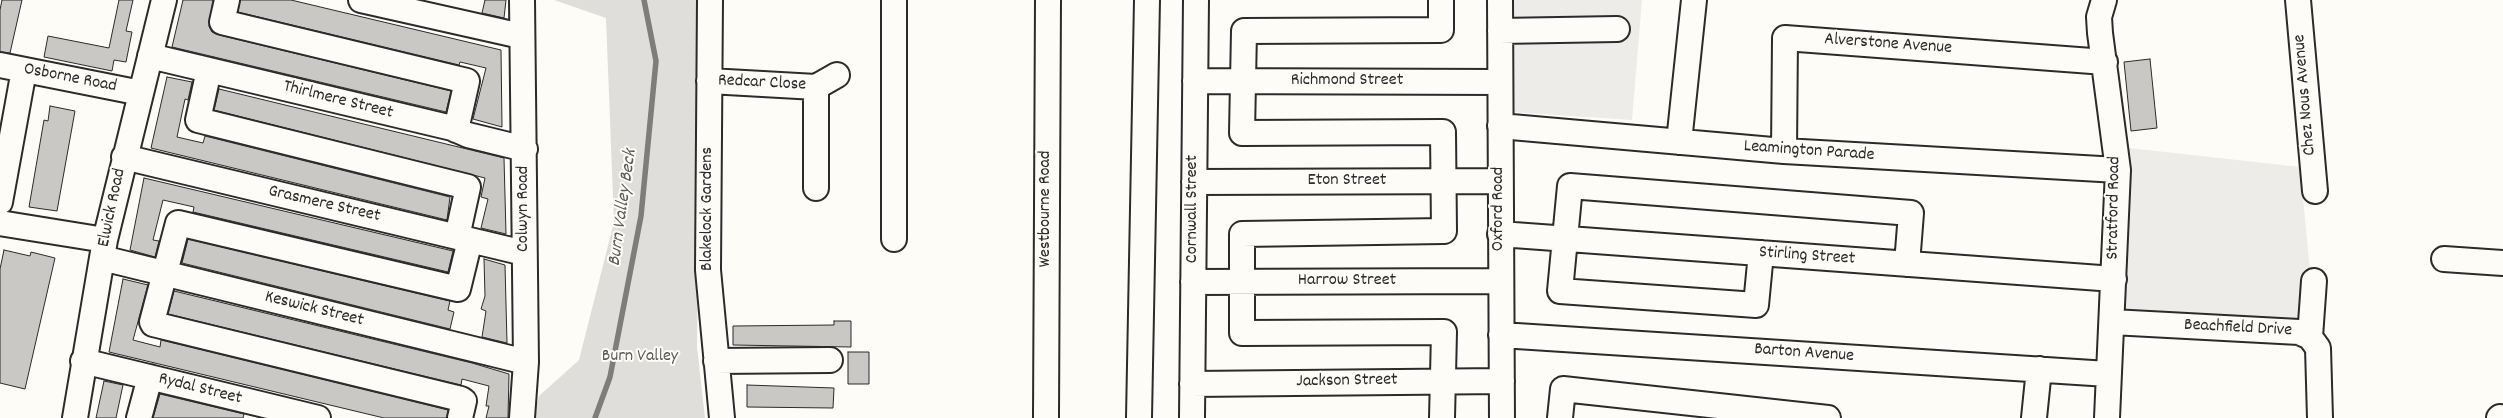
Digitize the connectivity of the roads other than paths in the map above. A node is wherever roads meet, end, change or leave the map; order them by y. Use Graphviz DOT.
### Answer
graph roads {
  1 [pos="164,0"];
  2 [pos="227,0"];
  3 [pos="361,0"];
  4 [pos="522,0"];
  5 [pos="710,0"];
  6 [pos="894,0"];
  7 [pos="1048,0"];
  8 [pos="1147,0"];
  9 [pos="1196,0"];
  10 [pos="1441,0"];
  11 [pos="1500,0"];
  12 [pos="1694,0"];
  13 [pos="2104,0"];
  14 [pos="2298,0"];
  15 [pos="1617,29"];
  16 [pos="1500,31"];
  17 [pos="521,36"];
  18 [pos="150,56"];
  19 [pos="2105,62"];
  20 [pos="0,65"];
  21 [pos="24,70"];
  22 [pos="209,70"];
  23 [pos="837,75"];
  24 [pos="709,81"];
  25 [pos="1195,81"];
  26 [pos="1243,81"];
  27 [pos="1500,82"];
  28 [pos="816,87"];
  29 [pos="141,93"];
  30 [pos="1500,126"];
  31 [pos="456,130"];
  32 [pos="1680,142"];
  33 [pos="5,146"];
  34 [pos="525,149"];
  35 [pos="1784,151"];
  36 [pos="124,157"];
  37 [pos="2118,170"];
  38 [pos="1444,181"];
  39 [pos="1500,181"];
  40 [pos="1194,182"];
  41 [pos="816,188"];
  42 [pos="2315,190"];
  43 [pos="1,221"];
  44 [pos="1500,234"];
  45 [pos="464,238"];
  46 [pos="894,239"];
  47 [pos="1565,239"];
  48 [pos="104,249"];
  49 [pos="524,253"];
  50 [pos="1762,253"];
  51 [pos="2444,259"];
  52 [pos="2503,263"];
  53 [pos="1908,264"];
  54 [pos="166,273"];
  55 [pos="2114,279"];
  56 [pos="1500,281"];
  57 [pos="2314,281"];
  58 [pos="1194,282"];
  59 [pos="1243,282"];
  60 [pos="2112,322"];
  61 [pos="1501,335"];
  62 [pos="2310,337"];
  63 [pos="830,360"];
  64 [pos="83,361"];
  65 [pos="716,361"];
  66 [pos="526,362"];
  67 [pos="2039,369"];
  68 [pos="2108,374"];
  69 [pos="150,377"];
  70 [pos="1502,381"];
  71 [pos="1442,382"];
  72 [pos="1192,384"];
  73 [pos="75,418"];
  74 [pos="139,418"];
  75 [pos="318,418"];
  76 [pos="460,418"];
  77 [pos="522,418"];
  78 [pos="722,418"];
  79 [pos="1046,418"];
  80 [pos="1139,418"];
  81 [pos="1192,418"];
  82 [pos="1442,418"];
  83 [pos="1502,418"];
  84 [pos="1560,418"];
  85 [pos="1828,418"];
  86 [pos="2034,418"];
  87 [pos="2107,418"];
  88 [pos="2320,418"];
  1 -- 18 [label="street, Elwick Road"];
  2 -- 31 [label="street"];
  3 -- 17 [label="street"];
  4 -- 17 [label="street, Colwyn Road"];
  5 -- 24 [label="street, Blakelock Gardens"];
  6 -- 46 [label="street"];
  7 -- 79 [label="street, Westbourne Road"];
  8 -- 80 [label="street"];
  9 -- 25 [label="street, Cornwall Street"];
  10 -- 26 [label="street"];
  11 -- 16 [label="street, Oxford Road"];
  12 -- 32 [label="street"];
  13 -- 19 [label="street, Stratford Road"];
  14 -- 42 [label="street, Chez Nous Avenue"];
  15 -- 16 [label="street"];
  16 -- 27 [label="street, Oxford Road"];
  17 -- 34 [label="street, Colwyn Road"];
  18 -- 22 [label="street, Thirlmere Street"];
  18 -- 29 [label="street, Elwick Road"];
  19 -- 35 [label="street, Alverstone Avenue"];
  19 -- 37 [label="street, Stratford Road"];
  20 -- 21 [label="street, Osborne Road"];
  21 -- 29 [label="street, Osborne Road"];
  21 -- 33 [label="street"];
  22 -- 31 [label="street, Thirlmere Street"];
  22 -- 45 [label="street"];
  23 -- 28 [label="street, Redcar Close"];
  24 -- 28 [label="street, Redcar Close"];
  24 -- 65 [label="street, Blakelock Gardens"];
  25 -- 26 [label="street, Richmond Street"];
  25 -- 40 [label="street, Cornwall Street"];
  26 -- 27 [label="street, Richmond Street"];
  26 -- 38 [label="street"];
  27 -- 30 [label="street, Oxford Road"];
  28 -- 41 [label="street, Redcar Close"];
  29 -- 36 [label="street, Elwick Road"];
  30 -- 32 [label="street, Leamington Parade"];
  30 -- 39 [label="street, Oxford Road"];
  31 -- 34 [label="street, Thirlmere Street"];
  32 -- 35 [label="street, Leamington Parade"];
  33 -- 43 [label="street"];
  34 -- 49 [label="street, Colwyn Road"];
  35 -- 37 [label="street, Leamington Parade"];
  36 -- 45 [label="street, Grasmere Street"];
  36 -- 48 [label="street, Elwick Road"];
  37 -- 55 [label="street, Stratford Road"];
  38 -- 39 [label="street, Eton Street"];
  38 -- 40 [label="street, Eton Street"];
  38 -- 59 [label="street"];
  39 -- 44 [label="street, Oxford Road"];
  40 -- 58 [label="street, Cornwall Street"];
  43 -- 48 [label="street, Keswick Street"];
  44 -- 47 [label="street, Stirling Street"];
  44 -- 56 [label="street, Oxford Road"];
  45 -- 49 [label="street, Grasmere Street"];
  45 -- 54 [label="street"];
  47 -- 50 [label="street, Stirling Street"];
  47 -- 50 [label="street"];
  47 -- 53 [label="street"];
  48 -- 54 [label="street, Keswick Street"];
  48 -- 64 [label="street, Elwick Road"];
  49 -- 66 [label="street, Colwyn Road"];
  50 -- 53 [label="street, Stirling Street"];
  51 -- 52 [label="street"];
  53 -- 55 [label="street, Stirling Street"];
  54 -- 66 [label="street, Keswick Street"];
  54 -- 76 [label="street"];
  55 -- 60 [label="street, Stratford Road"];
  56 -- 59 [label="street, Harrow Street"];
  56 -- 61 [label="street, Oxford Road"];
  57 -- 62 [label="street"];
  58 -- 59 [label="street, Harrow Street"];
  58 -- 72 [label="street, Cornwall Street"];
  59 -- 71 [label="street"];
  60 -- 62 [label="street, Beachfield Drive"];
  60 -- 68 [label="street, Stratford Road"];
  61 -- 67 [label="street, Barton Avenue"];
  61 -- 70 [label="street, Oxford Road"];
  62 -- 88 [label="street, Beachfield Drive"];
  63 -- 65 [label="street"];
  64 -- 69 [label="street, Rydal Street"];
  64 -- 73 [label="street, Elwick Road"];
  65 -- 78 [label="street, Blakelock Gardens"];
  66 -- 77 [label="street, Colwyn Road"];
  67 -- 68 [label="street, Barton Avenue"];
  67 -- 86 [label="street"];
  68 -- 87 [label="street, Stratford Road"];
  69 -- 74 [label="street"];
  69 -- 75 [label="street, Rydal Street"];
  70 -- 71 [label="street, Jackson Street"];
  70 -- 83 [label="street, Oxford Road"];
  71 -- 72 [label="street, Jackson Street"];
  71 -- 82 [label="street"];
  72 -- 81 [label="street, Cornwall Street"];
  84 -- 85 [label="street"];
}
